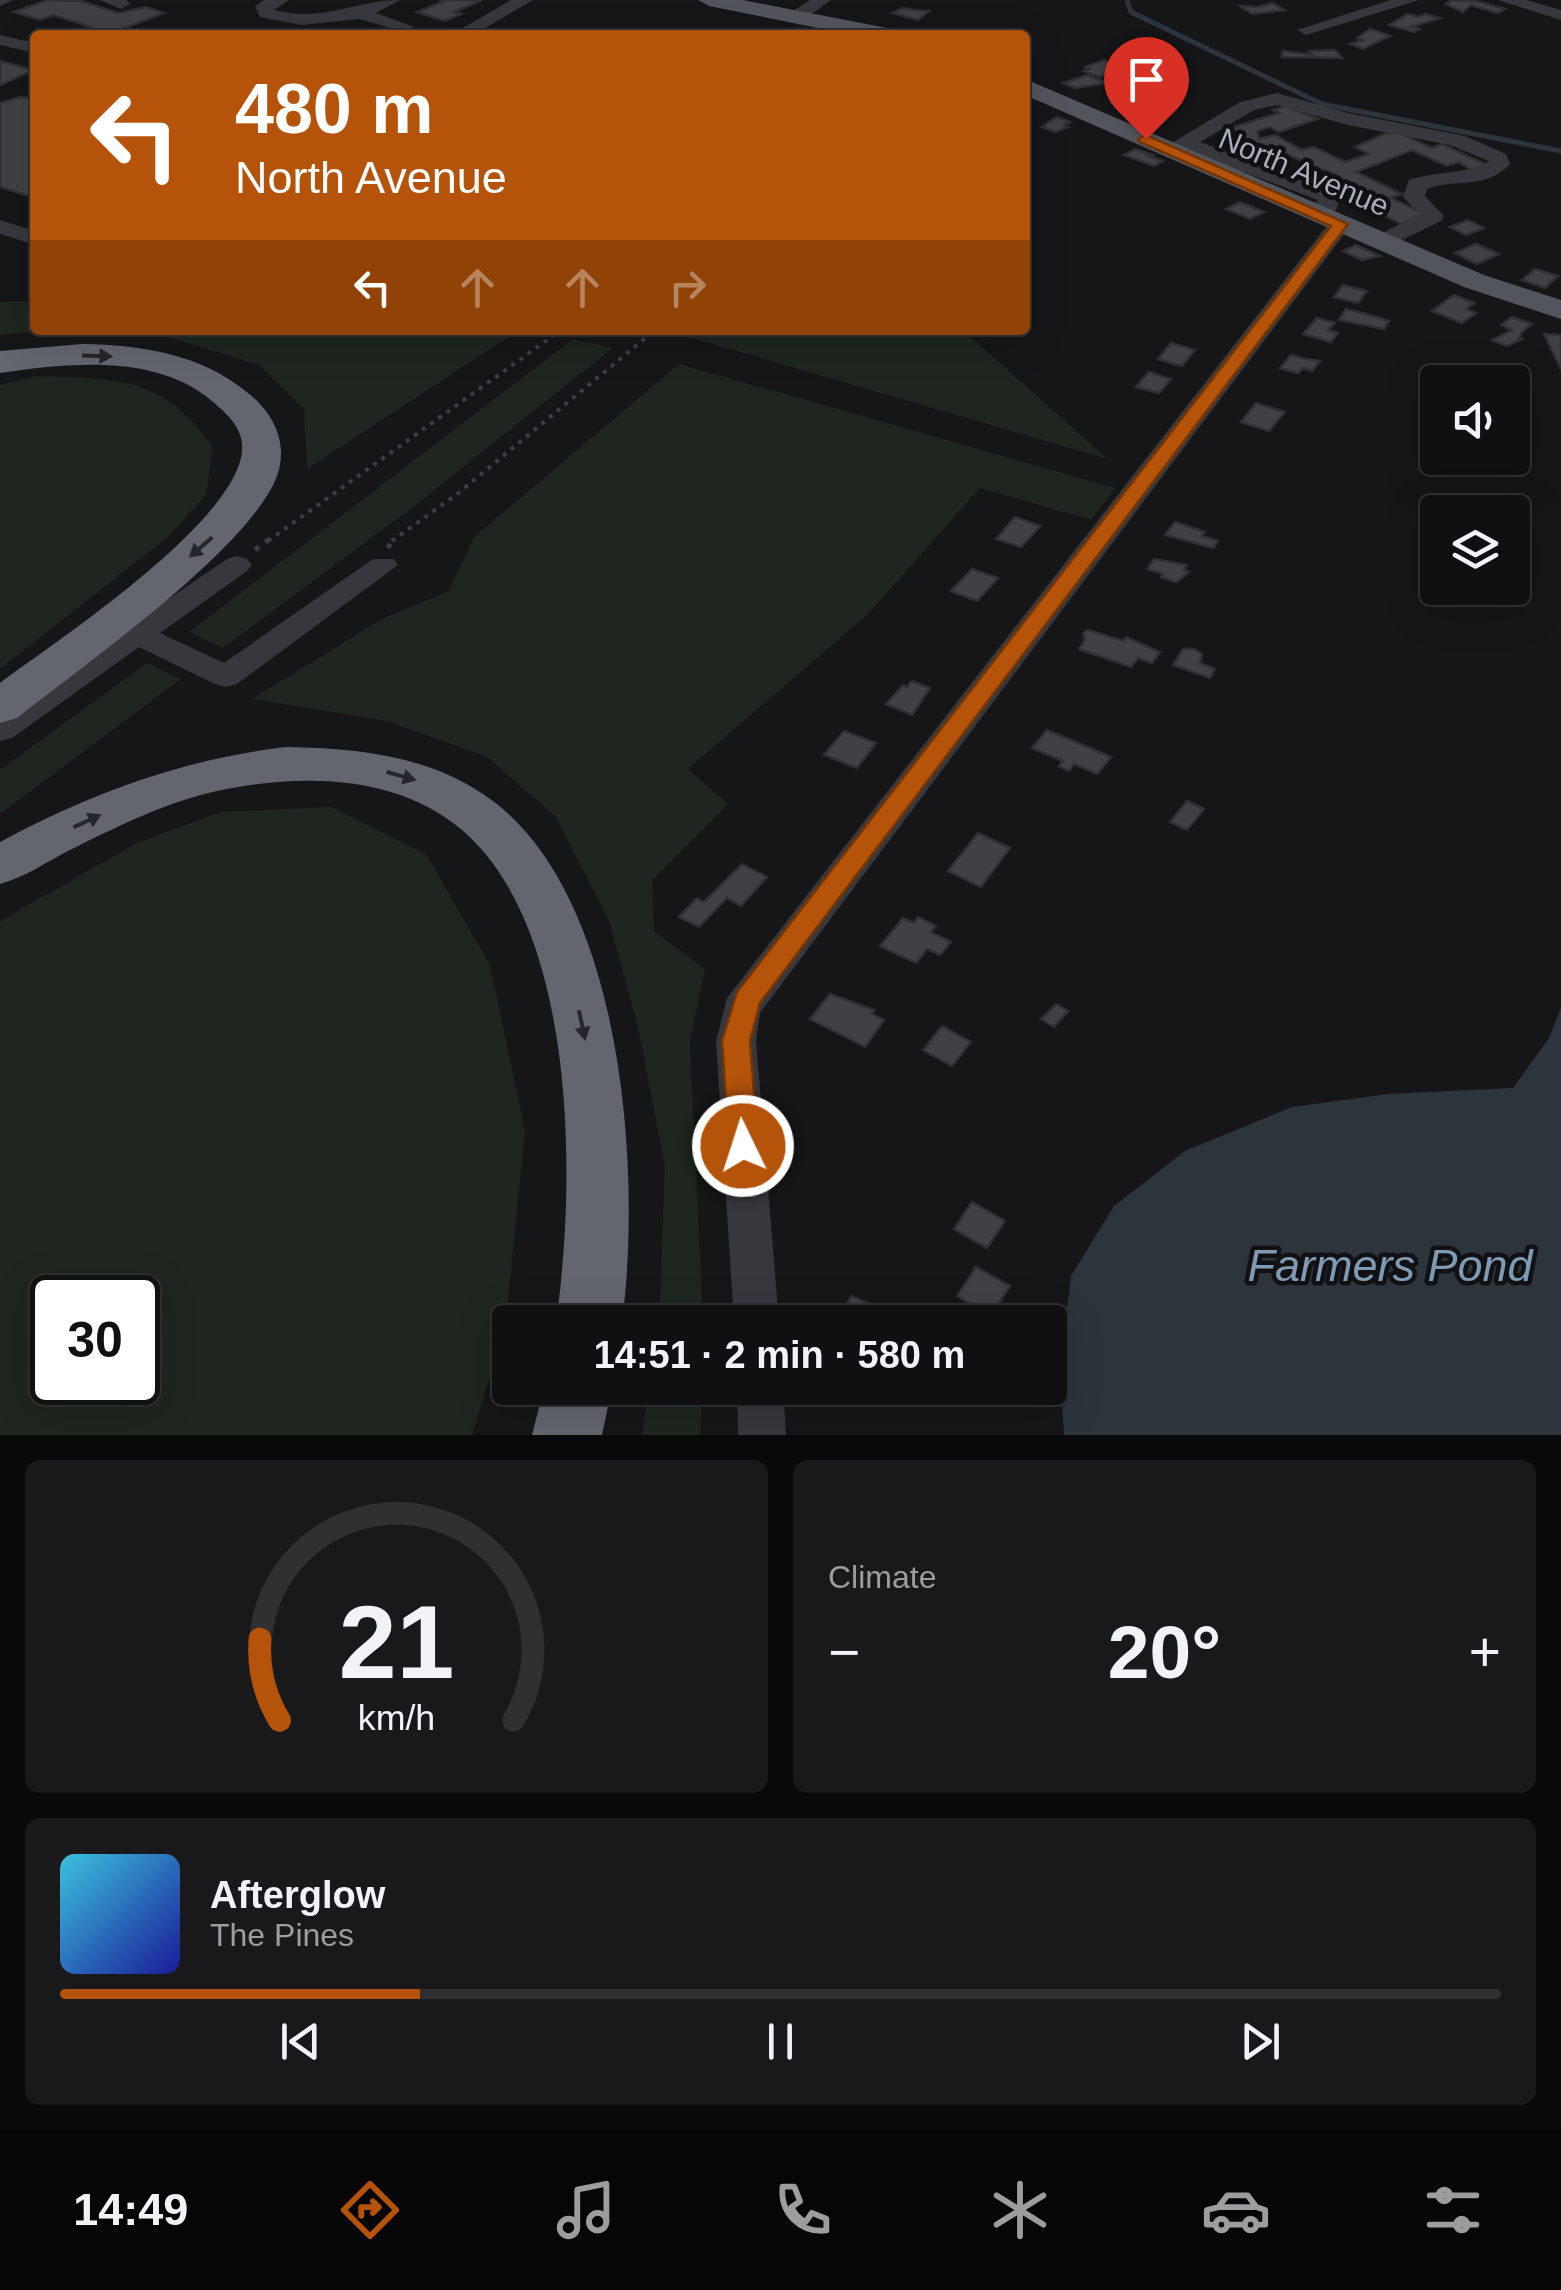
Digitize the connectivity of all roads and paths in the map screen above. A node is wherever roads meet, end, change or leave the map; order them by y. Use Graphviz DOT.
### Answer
graph roads {
  1 [pos="280,0"];
  2 [pos="391,0"];
  3 [pos="524,0"];
  4 [pos="709,0"];
  5 [pos="822,0"];
  6 [pos="1410,0"];
  7 [pos="1507,0"];
  8 [pos="359,14"];
  9 [pos="799,15"];
  10 [pos="1561,16"];
  11 [pos="405,27"];
  12 [pos="469,30"];
  13 [pos="866,30"];
  14 [pos="1306,30"];
  15 [pos="0,40"];
  16 [pos="30,47"];
  17 [pos="1030,88"];
  18 [pos="1178,146"];
  19 [pos="1328,219"];
  20 [pos="0,227"];
  21 [pos="30,236"];
  22 [pos="1383,242"];
  23 [pos="1561,310"];
  24 [pos="554,335"];
  25 [pos="649,335"];
  26 [pos="0,362"];
  27 [pos="383,564"];
  28 [pos="238,565"];
  29 [pos="139,635"];
  30 [pos="0,707"];
  31 [pos="0,730"];
  32 [pos="0,865"];
  33 [pos="591,1305"];
  34 [pos="755,1305"];
  35 [pos="574,1405"];
  36 [pos="761,1405"];
  37 [pos="567,1435"];
  38 [pos="762,1435"];
  1 -- 8 [label="street"];
  2 -- 8 [label="street"];
  3 -- 12 [label="street"];
  4 -- 9 [label="main road"];
  5 -- 9 [label="street"];
  6 -- 14 [label="street"];
  7 -- 10 [label="street"];
  8 -- 11 [label="street"];
  9 -- 13 [label="main road"];
  15 -- 16 [label="street"];
  17 -- 18 [label="main road, North Avenue"];
  18 -- 19 [label="main road, North Avenue"];
  18 -- 22 [label="street"];
  19 -- 22 [label="main road, North Avenue"];
  19 -- 34 [label="street"];
  20 -- 21 [label="street"];
  22 -- 23 [label="main road, North Avenue"];
  24 -- 28 [label="path"];
  25 -- 27 [label="path"];
  26 -- 30 [label="highway, one-way"];
  27 -- 29 [label="street"];
  28 -- 29 [label="street"];
  29 -- 31 [label="street"];
  32 -- 33 [label="highway, one-way"];
  35 -- 37 [label="highway"];
  36 -- 38 [label="street"];
}
